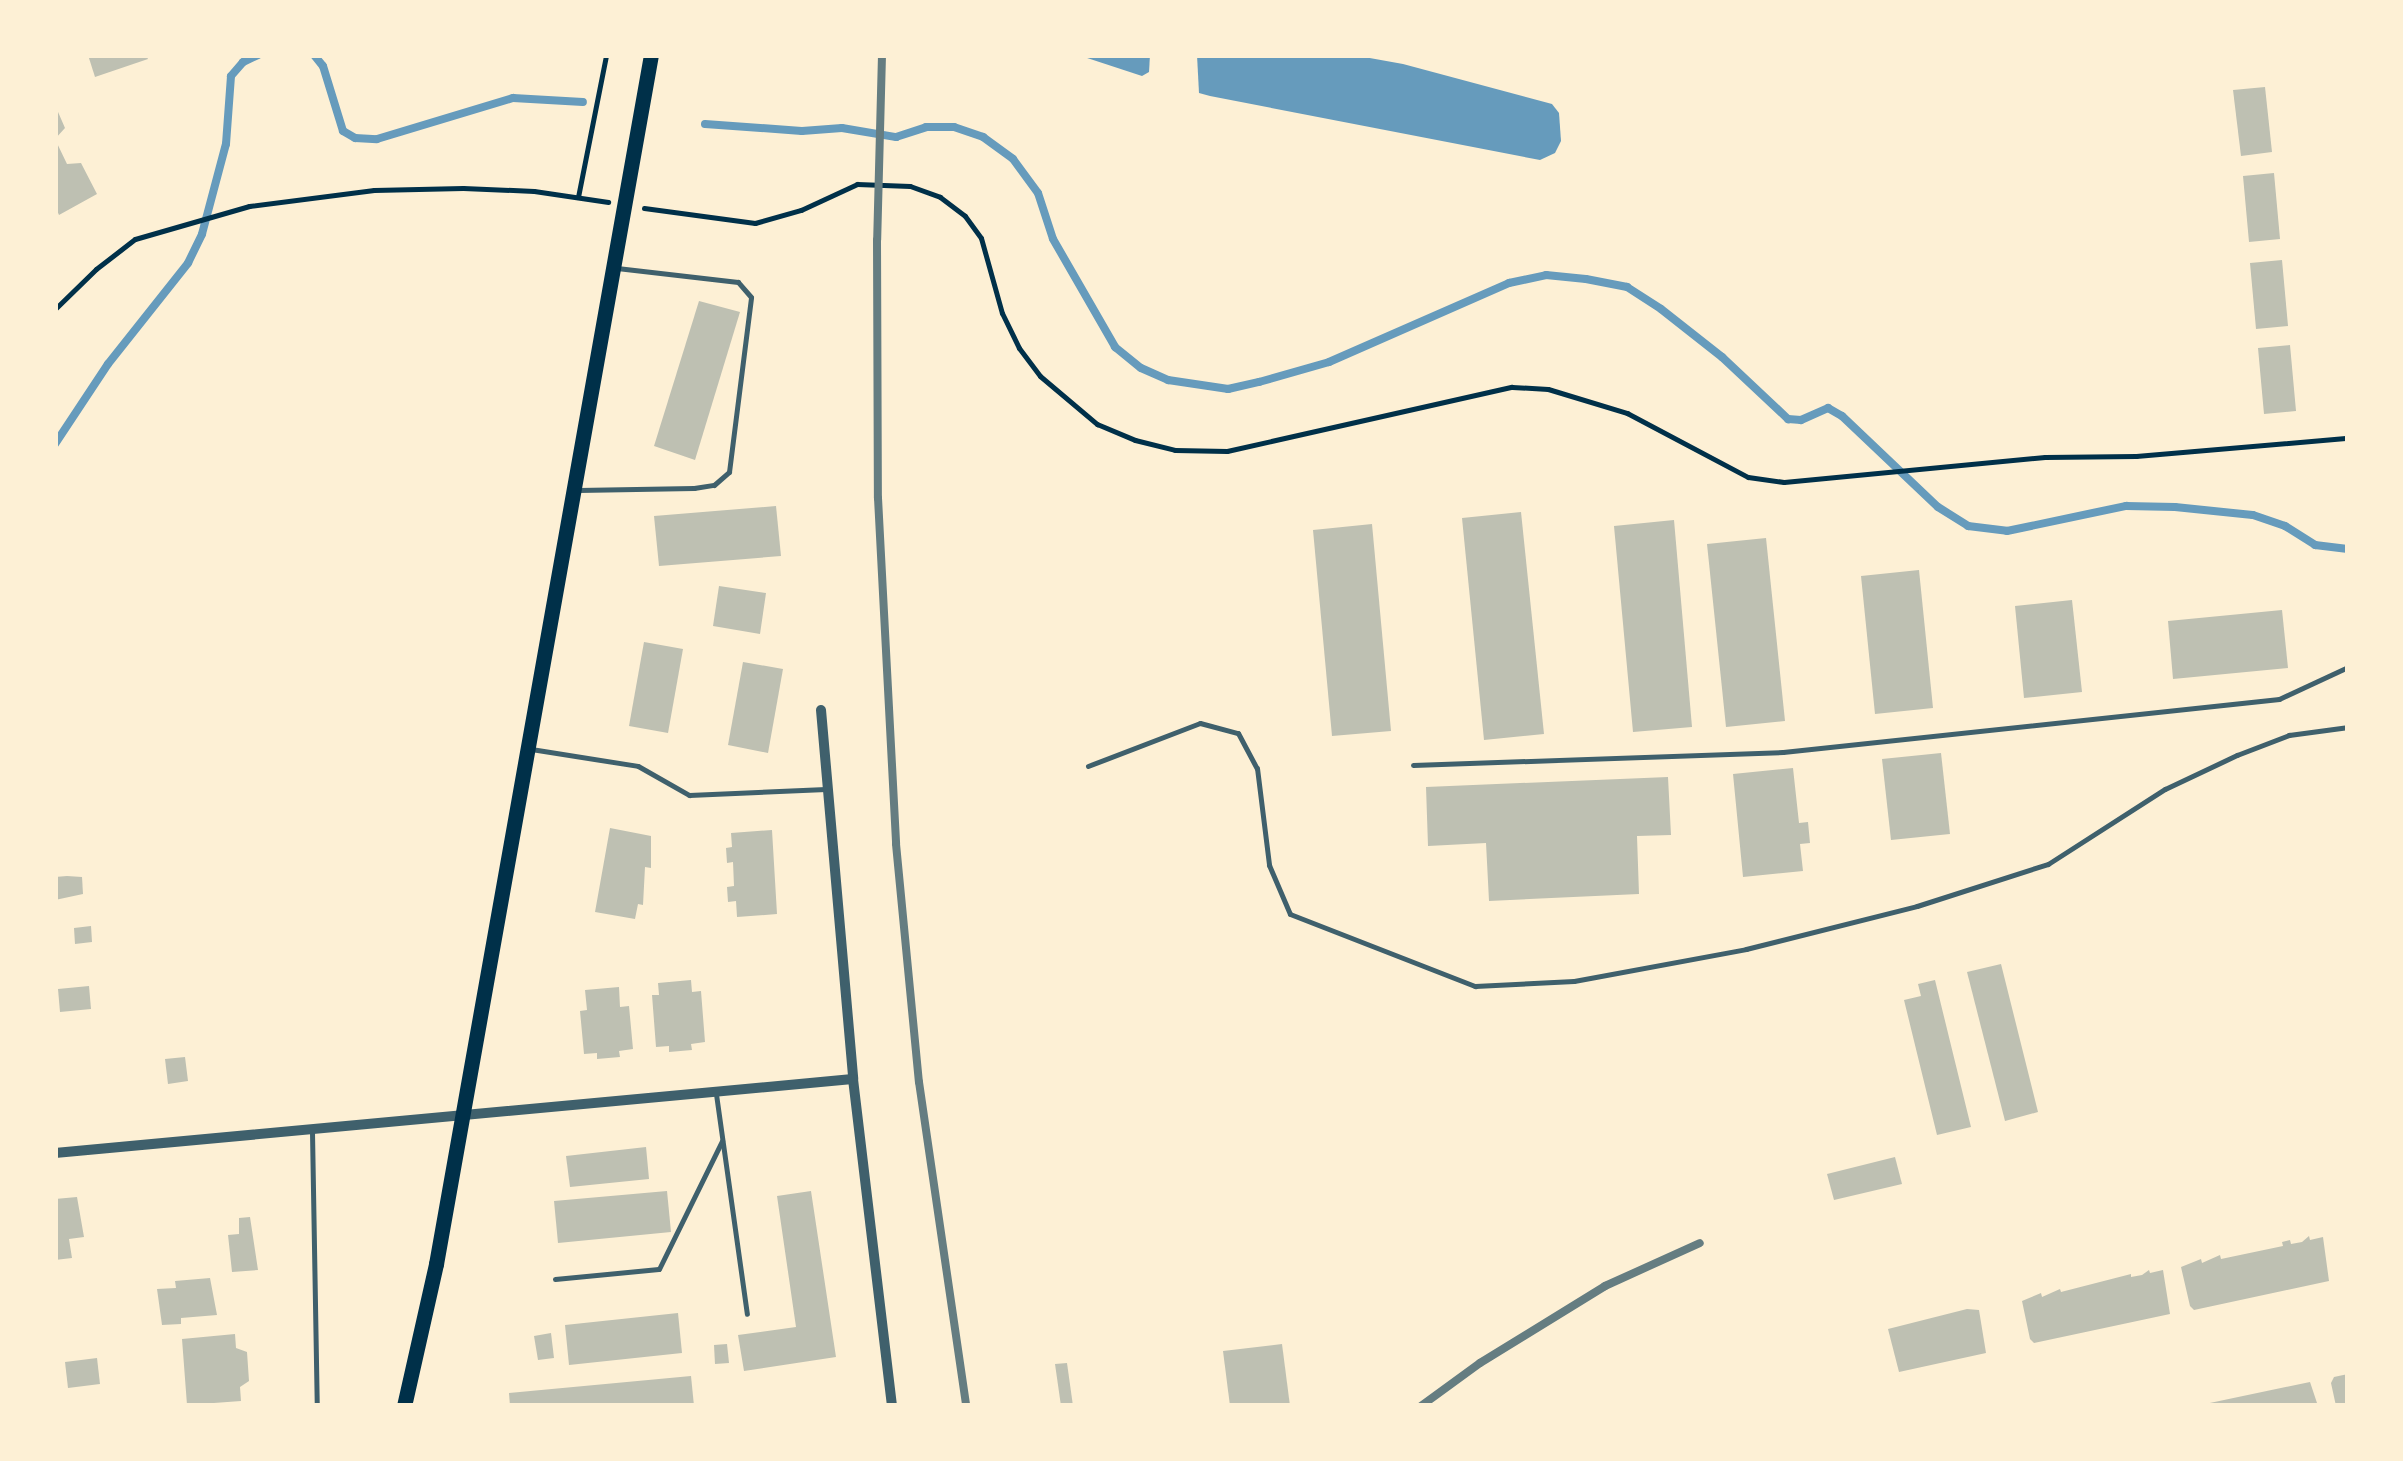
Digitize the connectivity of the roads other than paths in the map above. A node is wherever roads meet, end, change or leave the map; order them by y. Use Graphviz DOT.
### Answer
graph roads {
  1 [pos="651,55"];
  2 [pos="613,268"];
  3 [pos="575,490"];
  4 [pos="2348,667"];
  5 [pos="821,710"];
  6 [pos="2348,726"];
  7 [pos="528,749"];
  8 [pos="1413,765"];
  9 [pos="1088,766"];
  10 [pos="828,789"];
  11 [pos="852,1079"];
  12 [pos="716,1091"];
  13 [pos="462,1114"];
  14 [pos="312,1129"];
  15 [pos="722,1141"];
  16 [pos="55,1153"];
  17 [pos="555,1278"];
  18 [pos="747,1314"];
  19 [pos="316,1406"];
  20 [pos="404,1406"];
  21 [pos="892,1406"];
  1 -- 2 [label="main road"];
  2 -- 3 [label="main road"];
  2 -- 3 [label="lane"];
  3 -- 7 [label="main road"];
  4 -- 8 [label="lane"];
  5 -- 10 [label="street"];
  6 -- 9 [label="lane"];
  7 -- 10 [label="lane"];
  7 -- 13 [label="main road"];
  10 -- 11 [label="street"];
  11 -- 12 [label="street"];
  11 -- 21 [label="street"];
  12 -- 13 [label="street"];
  12 -- 15 [label="lane"];
  13 -- 14 [label="street"];
  13 -- 20 [label="main road"];
  14 -- 16 [label="street"];
  14 -- 19 [label="lane"];
  15 -- 17 [label="lane"];
  15 -- 18 [label="lane"];
}
